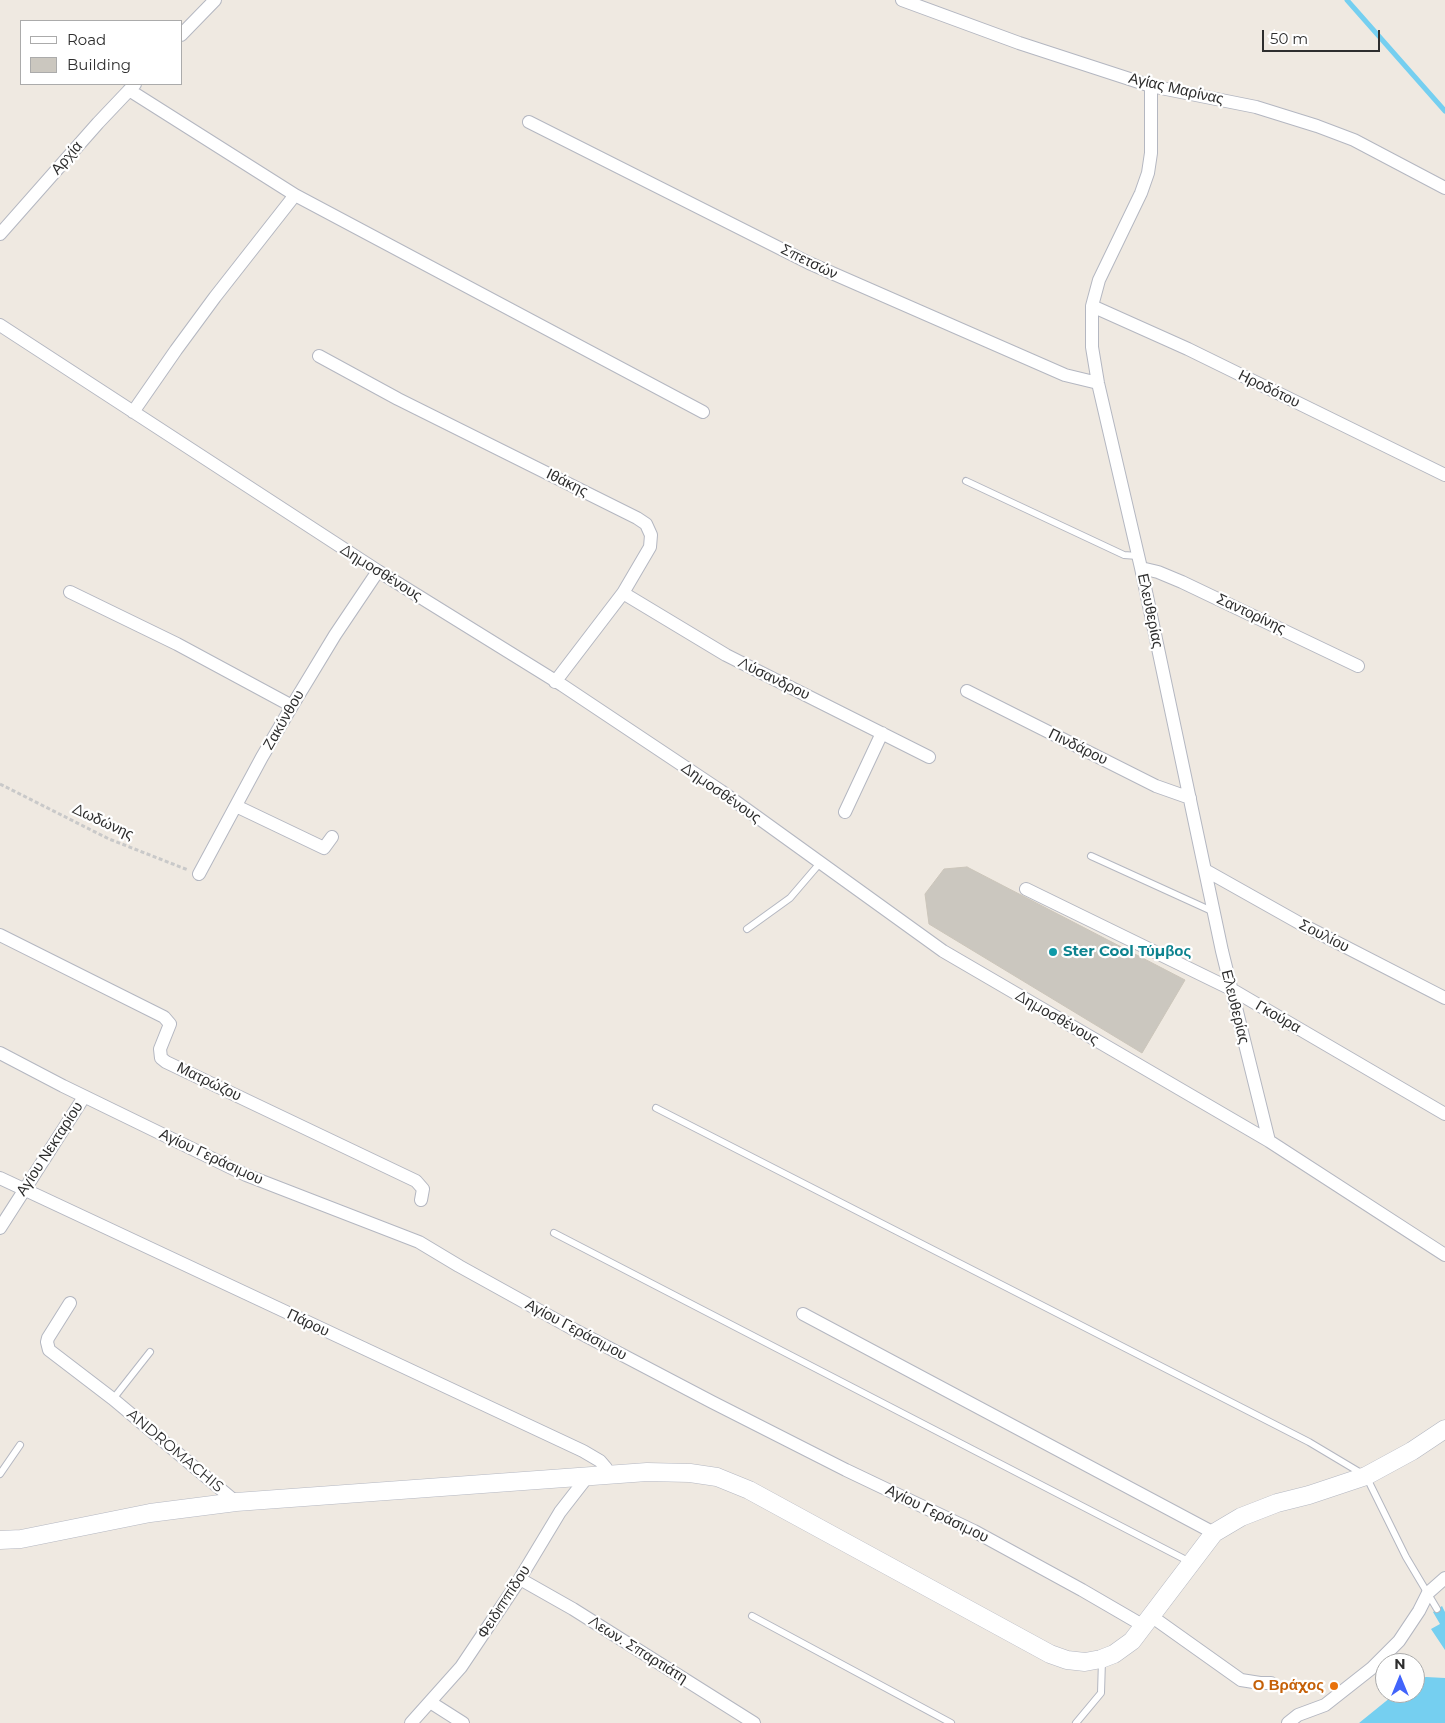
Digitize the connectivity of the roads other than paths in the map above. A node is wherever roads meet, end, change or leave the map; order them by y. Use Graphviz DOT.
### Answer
graph roads {
  1 [pos="215,0"];
  2 [pos="902,0"];
  3 [pos="182,34"];
  4 [pos="1150,86"];
  5 [pos="132,87"];
  6 [pos="529,122"];
  7 [pos="1445,188"];
  8 [pos="295,195"];
  9 [pos="0,234"];
  10 [pos="1092,306"];
  11 [pos="0,325"];
  12 [pos="319,356"];
  13 [pos="1098,383"];
  14 [pos="133,412"];
  15 [pos="703,412"];
  16 [pos="1445,475"];
  17 [pos="966,481"];
  18 [pos="1140,562"];
  19 [pos="378,571"];
  20 [pos="70,592"];
  21 [pos="623,593"];
  22 [pos="1358,666"];
  23 [pos="555,682"];
  24 [pos="968,691"];
  25 [pos="292,706"];
  26 [pos="882,733"];
  27 [pos="928,757"];
  28 [pos="1190,798"];
  29 [pos="236,806"];
  30 [pos="845,812"];
  31 [pos="332,837"];
  32 [pos="1091,856"];
  33 [pos="820,863"];
  34 [pos="1205,870"];
  35 [pos="199,874"];
  36 [pos="1026,890"];
  37 [pos="1214,912"];
  38 [pos="747,928"];
  39 [pos="0,935"];
  40 [pos="1231,989"];
  41 [pos="1445,998"];
  42 [pos="0,1053"];
  43 [pos="84,1097"];
  44 [pos="656,1108"];
  45 [pos="1445,1114"];
  46 [pos="1268,1141"];
  47 [pos="0,1178"];
  48 [pos="23,1190"];
  49 [pos="421,1200"];
  50 [pos="0,1228"];
  51 [pos="554,1233"];
  52 [pos="1445,1255"];
  53 [pos="70,1303"];
  54 [pos="803,1314"];
  55 [pos="150,1352"];
  56 [pos="113,1399"];
  57 [pos="1445,1429"];
  58 [pos="20,1445"];
  59 [pos="0,1474"];
  60 [pos="608,1475"];
  61 [pos="588,1476"];
  62 [pos="1366,1476"];
  63 [pos="236,1502"];
  64 [pos="1214,1533"];
  65 [pos="0,1540"];
  66 [pos="1191,1563"];
  67 [pos="1445,1578"];
  68 [pos="520,1579"];
  69 [pos="1428,1593"];
  70 [pos="1437,1609"];
  71 [pos="752,1616"];
  72 [pos="1147,1621"];
  73 [pos="1102,1659"];
  74 [pos="1271,1683"];
  75 [pos="430,1702"];
  76 [pos="411,1723"];
  77 [pos="463,1723"];
  78 [pos="754,1723"];
  79 [pos="951,1723"];
  80 [pos="1076,1723"];
  81 [pos="1288,1723"];
  1 -- 3 [label="street"];
  2 -- 4 [label="street, Αγίας Μαρίνας"];
  4 -- 7 [label="street, Αγίας Μαρίνας"];
  4 -- 10 [label="street, Ελευθερίας"];
  5 -- 8 [label="street"];
  5 -- 9 [label="street, Αρχία"];
  6 -- 13 [label="street, Σπετσών"];
  8 -- 14 [label="street"];
  8 -- 15 [label="street"];
  10 -- 13 [label="street, Ελευθερίας"];
  10 -- 16 [label="street, Ηροδότου"];
  11 -- 14 [label="street, Δημοσθένους"];
  12 -- 21 [label="street, Ιθάκης"];
  13 -- 18 [label="street, Ελευθερίας"];
  14 -- 19 [label="street, Δημοσθένους"];
  17 -- 18 [label="lane"];
  18 -- 22 [label="street, Σαντορίνης"];
  18 -- 28 [label="street, Ελευθερίας"];
  19 -- 23 [label="street, Δημοσθένους"];
  19 -- 25 [label="street, Ζακύνθου"];
  20 -- 25 [label="street"];
  21 -- 23 [label="street, Ιθάκης"];
  21 -- 26 [label="street, Λύσανδρου"];
  23 -- 33 [label="street, Δημοσθένους"];
  24 -- 28 [label="street, Πινδάρου"];
  25 -- 29 [label="street, Ζακύνθου"];
  26 -- 27 [label="street, Λύσανδρου"];
  26 -- 30 [label="street"];
  28 -- 34 [label="street, Ελευθερίας"];
  29 -- 31 [label="street"];
  29 -- 35 [label="street, Ζακύνθου"];
  32 -- 37 [label="lane"];
  33 -- 38 [label="lane"];
  33 -- 46 [label="street, Δημοσθένους"];
  34 -- 37 [label="street, Ελευθερίας"];
  34 -- 41 [label="street, Σουλίου"];
  36 -- 40 [label="street, Γκούρα"];
  37 -- 40 [label="street, Ελευθερίας"];
  39 -- 49 [label="street, Ματρώζου"];
  40 -- 45 [label="street, Γκούρα"];
  40 -- 46 [label="street, Ελευθερίας"];
  42 -- 43 [label="street, Αγίου Γεράσιμου"];
  43 -- 48 [label="street, Αγίου Νεκταρίου"];
  43 -- 72 [label="street, Αγίου Γεράσιμου"];
  44 -- 62 [label="lane"];
  46 -- 52 [label="street, Δημοσθένους"];
  47 -- 48 [label="street, Πάρου"];
  48 -- 50 [label="street, Αγίου Νεκταρίου"];
  48 -- 60 [label="street, Πάρου"];
  51 -- 66 [label="lane"];
  53 -- 56 [label="street, ANDROMACHIS"];
  54 -- 64 [label="street"];
  55 -- 56 [label="lane, ANDROMACHIS"];
  56 -- 63 [label="street, ANDROMACHIS"];
  57 -- 62 [label="main road"];
  58 -- 59 [label="lane"];
  60 -- 61 [label="main road"];
  60 -- 73 [label="main road"];
  61 -- 63 [label="main road"];
  61 -- 68 [label="street, Φειδιππίδου"];
  62 -- 64 [label="main road"];
  62 -- 69 [label="lane"];
  63 -- 65 [label="main road"];
  64 -- 66 [label="main road"];
  66 -- 72 [label="main road"];
  67 -- 69 [label="street"];
  68 -- 75 [label="street, Φειδιππίδου"];
  68 -- 78 [label="street, Λεων. Σπαρτιάτη"];
  69 -- 70 [label="lane"];
  69 -- 81 [label="street"];
  71 -- 79 [label="lane"];
  72 -- 73 [label="main road"];
  72 -- 74 [label="street, Αγίου Γεράσιμου"];
  73 -- 80 [label="lane"];
  75 -- 76 [label="street, Φειδιππίδου"];
  75 -- 77 [label="street"];
}
